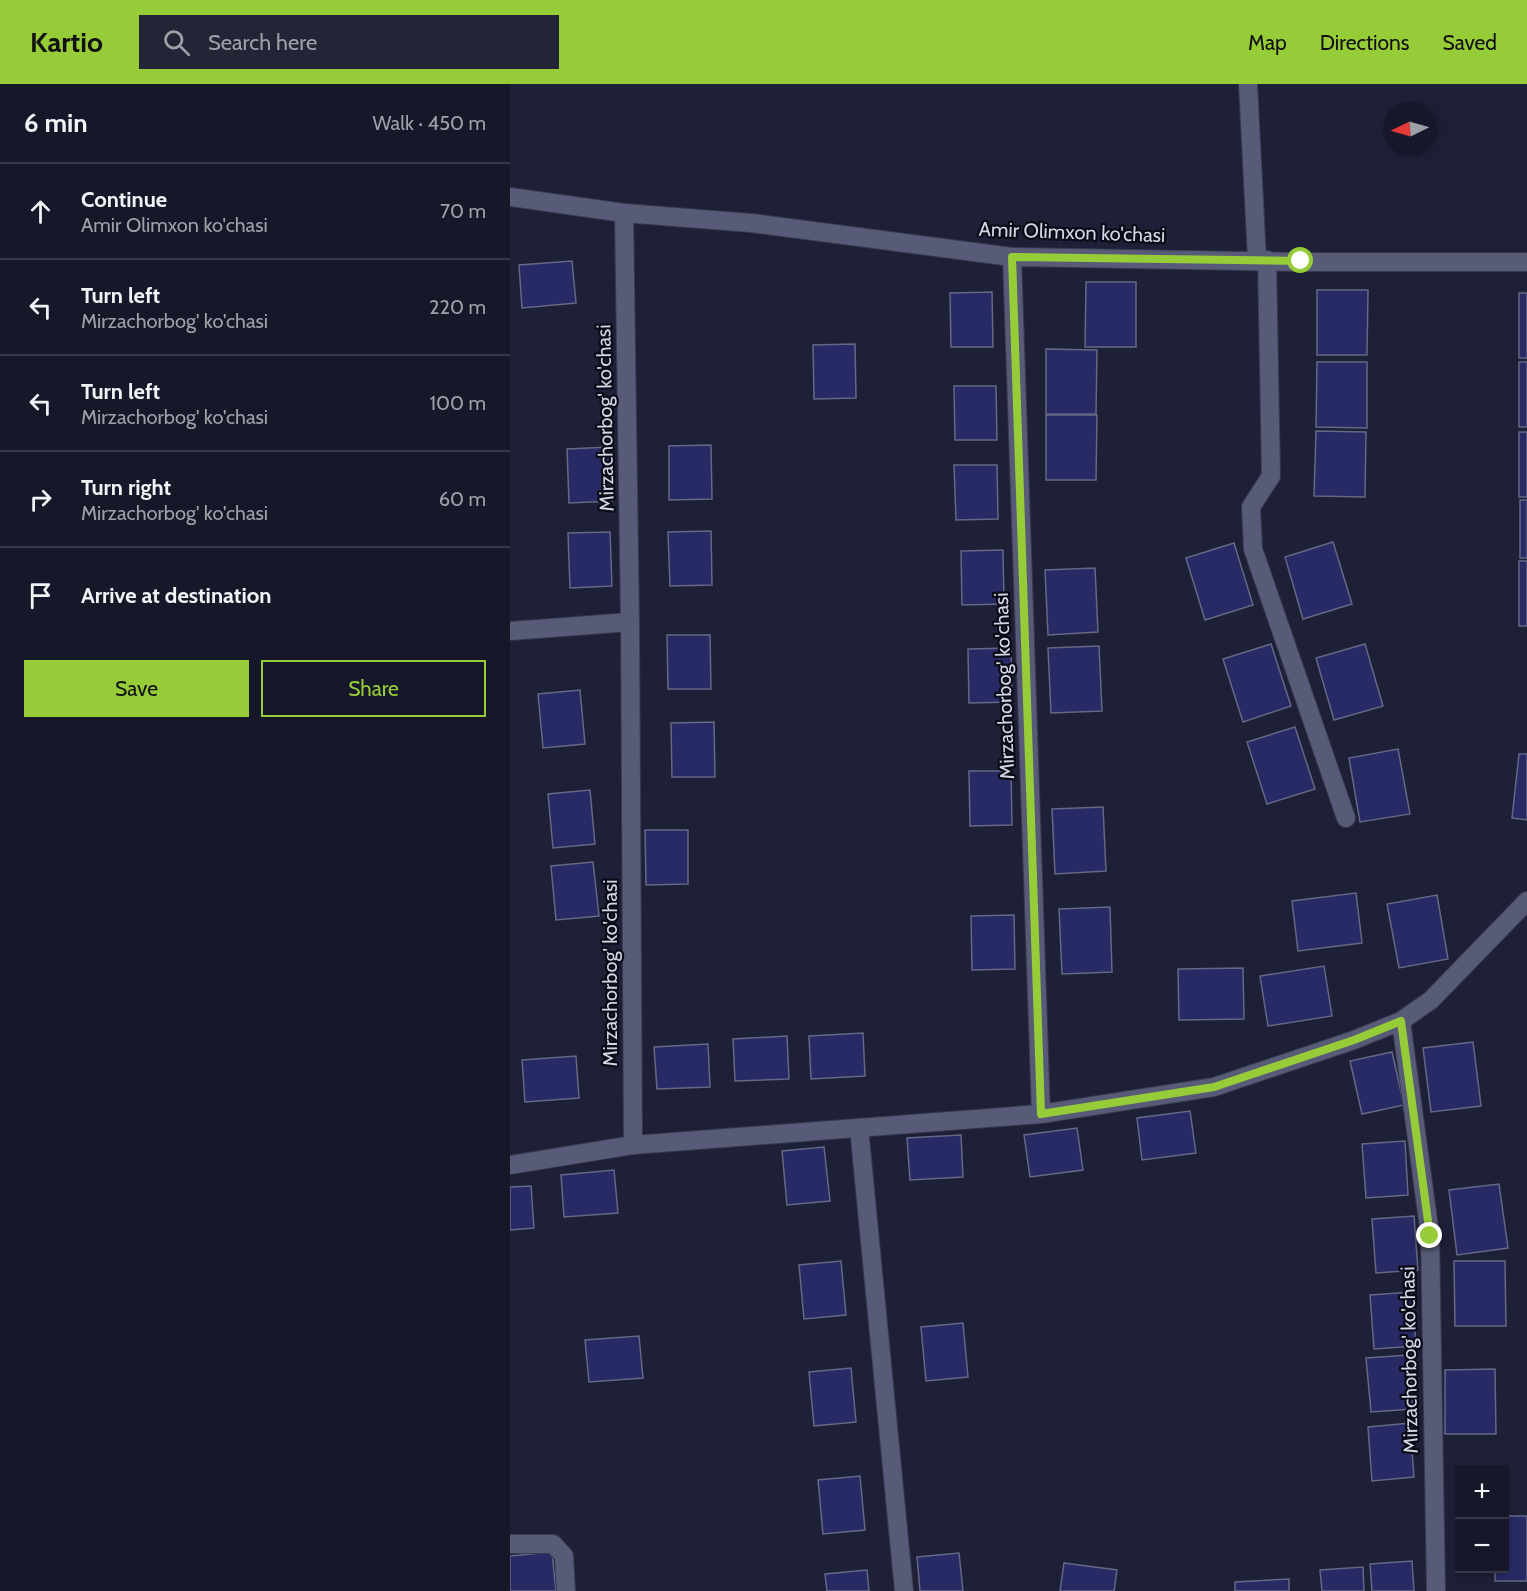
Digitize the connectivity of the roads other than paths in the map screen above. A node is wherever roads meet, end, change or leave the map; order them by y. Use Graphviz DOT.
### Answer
graph roads {
  1 [pos="1248,84"];
  2 [pos="510,197"];
  3 [pos="624,213"];
  4 [pos="1012,257"];
  5 [pos="1262,260"];
  6 [pos="1527,262"];
  7 [pos="630,622"];
  8 [pos="510,631"];
  9 [pos="1346,818"];
  10 [pos="1527,901"];
  11 [pos="1401,1021"];
  12 [pos="1041,1114"];
  13 [pos="859,1128"];
  14 [pos="633,1145"];
  15 [pos="510,1165"];
  16 [pos="510,1544"];
  17 [pos="566,1591"];
  18 [pos="904,1591"];
  19 [pos="1436,1591"];
  1 -- 5 [label="street"];
  2 -- 3 [label="street, Amir Olimxon ko'chasi"];
  3 -- 4 [label="street, Amir Olimxon ko'chasi"];
  3 -- 7 [label="street, Mirzachorbog' ko'chasi"];
  4 -- 5 [label="street, Amir Olimxon ko'chasi"];
  4 -- 12 [label="street, Mirzachorbog' ko'chasi"];
  5 -- 6 [label="street, Amir Olimxon ko'chasi"];
  5 -- 9 [label="street"];
  7 -- 8 [label="street"];
  7 -- 14 [label="street, Mirzachorbog' ko'chasi"];
  10 -- 11 [label="street"];
  11 -- 12 [label="street"];
  11 -- 19 [label="street, Mirzachorbog' ko'chasi"];
  12 -- 13 [label="street"];
  13 -- 14 [label="street"];
  13 -- 18 [label="street"];
  14 -- 15 [label="street"];
  16 -- 17 [label="street"];
}
